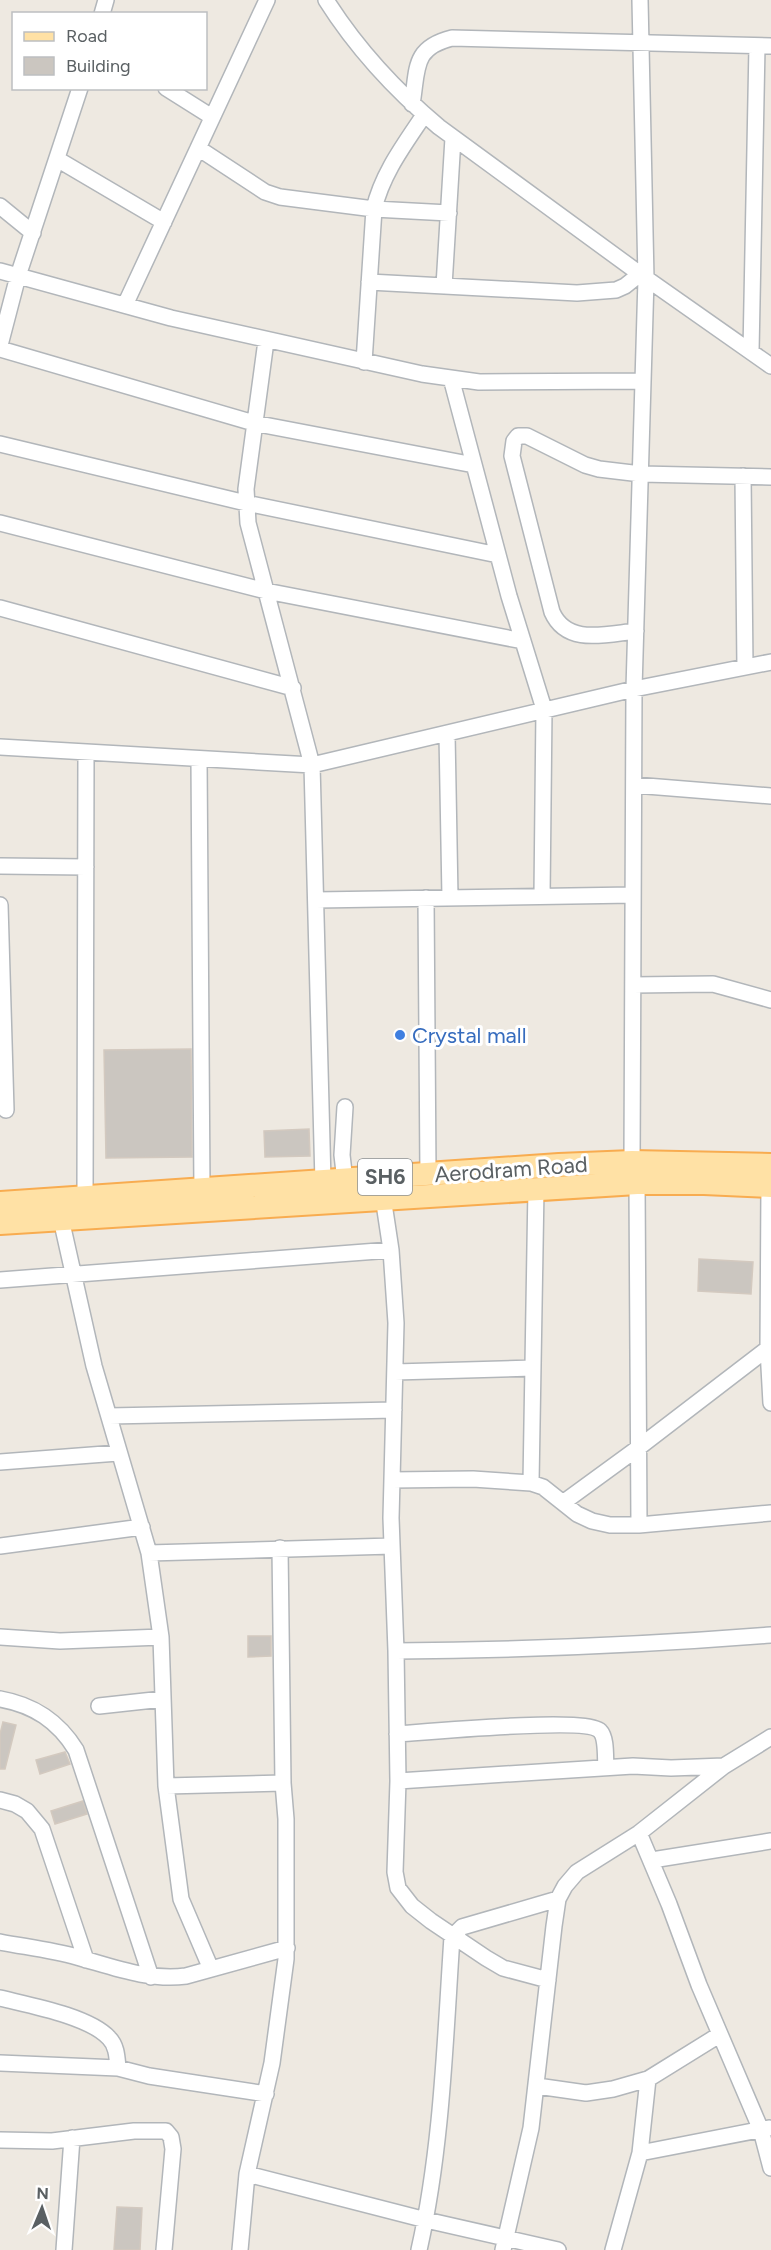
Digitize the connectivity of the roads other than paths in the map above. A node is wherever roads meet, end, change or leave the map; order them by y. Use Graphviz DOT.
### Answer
graph roads {
  1 [pos="267,0"];
  2 [pos="326,0"];
  3 [pos="640,0"];
  4 [pos="641,44"];
  5 [pos="764,46"];
  6 [pos="79,90"];
  7 [pos="169,90"];
  8 [pos="412,104"];
  9 [pos="424,115"];
  10 [pos="212,117"];
  11 [pos="453,138"];
  12 [pos="198,148"];
  13 [pos="57,159"];
  14 [pos="0,206"];
  15 [pos="374,209"];
  16 [pos="448,213"];
  17 [pos="164,222"];
  18 [pos="33,233"];
  19 [pos="0,271"];
  20 [pos="18,276"];
  21 [pos="643,276"];
  22 [pos="369,282"];
  23 [pos="444,286"];
  24 [pos="125,305"];
  25 [pos="3,319"];
  26 [pos="266,341"];
  27 [pos="0,347"];
  28 [pos="751,352"];
  29 [pos="364,362"];
  30 [pos="771,366"];
  31 [pos="451,378"];
  32 [pos="643,381"];
  33 [pos="254,423"];
  34 [pos="0,444"];
  35 [pos="474,465"];
  36 [pos="640,474"];
  37 [pos="743,476"];
  38 [pos="771,477"];
  39 [pos="246,503"];
  40 [pos="0,524"];
  41 [pos="498,555"];
  42 [pos="266,591"];
  43 [pos="0,608"];
  44 [pos="636,631"];
  45 [pos="523,641"];
  46 [pos="771,662"];
  47 [pos="745,667"];
  48 [pos="293,688"];
  49 [pos="634,689"];
  50 [pos="544,709"];
  51 [pos="447,734"];
  52 [pos="0,747"];
  53 [pos="86,752"];
  54 [pos="199,759"];
  55 [pos="312,765"];
  56 [pos="634,785"];
  57 [pos="771,795"];
  58 [pos="0,867"];
  59 [pos="86,867"];
  60 [pos="633,895"];
  61 [pos="542,896"];
  62 [pos="450,897"];
  63 [pos="426,898"];
  64 [pos="316,900"];
  65 [pos="0,905"];
  66 [pos="633,985"];
  67 [pos="771,1000"];
  68 [pos="345,1107"];
  69 [pos="6,1110"];
  70 [pos="634,1172"];
  71 [pos="428,1174"];
  72 [pos="770,1179"];
  73 [pos="345,1181"];
  74 [pos="323,1182"];
  75 [pos="536,1188"];
  76 [pos="202,1190"];
  77 [pos="383,1197"];
  78 [pos="85,1198"];
  79 [pos="0,1203"];
  80 [pos="61,1219"];
  81 [pos="0,1223"];
  82 [pos="391,1250"];
  83 [pos="72,1274"];
  84 [pos="0,1280"];
  85 [pos="769,1347"];
  86 [pos="533,1368"];
  87 [pos="395,1372"];
  88 [pos="771,1403"];
  89 [pos="394,1410"];
  90 [pos="109,1416"];
  91 [pos="638,1448"];
  92 [pos="118,1453"];
  93 [pos="0,1462"];
  94 [pos="392,1480"];
  95 [pos="531,1482"];
  96 [pos="564,1502"];
  97 [pos="771,1513"];
  98 [pos="639,1525"];
  99 [pos="142,1527"];
  100 [pos="0,1546"];
  101 [pos="392,1546"];
  102 [pos="280,1548"];
  103 [pos="149,1553"];
  104 [pos="771,1635"];
  105 [pos="0,1637"];
  106 [pos="161,1637"];
  107 [pos="396,1651"];
  108 [pos="0,1699"];
  109 [pos="163,1699"];
  110 [pos="99,1706"];
  111 [pos="397,1734"];
  112 [pos="771,1737"];
  113 [pos="724,1766"];
  114 [pos="606,1768"];
  115 [pos="398,1781"];
  116 [pos="283,1783"];
  117 [pos="166,1785"];
  118 [pos="0,1800"];
  119 [pos="639,1833"];
  120 [pos="771,1841"];
  121 [pos="652,1860"];
  122 [pos="558,1899"];
  123 [pos="452,1936"];
  124 [pos="0,1942"];
  125 [pos="287,1948"];
  126 [pos="86,1960"];
  127 [pos="211,1969"];
  128 [pos="151,1977"];
  129 [pos="548,1980"];
  130 [pos="0,1998"];
  131 [pos="720,2035"];
  132 [pos="0,2064"];
  133 [pos="118,2068"];
  134 [pos="648,2079"];
  135 [pos="537,2086"];
  136 [pos="266,2094"];
  137 [pos="766,2129"];
  138 [pos="72,2139"];
  139 [pos="0,2140"];
  140 [pos="640,2153"];
  141 [pos="771,2168"];
  142 [pos="247,2174"];
  143 [pos="426,2220"];
  144 [pos="505,2244"];
  145 [pos="64,2250"];
  146 [pos="164,2250"];
  147 [pos="240,2250"];
  148 [pos="419,2250"];
  149 [pos="558,2250"];
  150 [pos="613,2250"];
  1 -- 10 [label="street"];
  2 -- 8 [label="street"];
  3 -- 4 [label="street"];
  4 -- 5 [label="street"];
  4 -- 8 [label="street"];
  4 -- 21 [label="street"];
  5 -- 28 [label="street"];
  6 -- 13 [label="street"];
  7 -- 10 [label="street"];
  8 -- 9 [label="street"];
  9 -- 11 [label="street"];
  9 -- 15 [label="street"];
  10 -- 12 [label="street"];
  11 -- 16 [label="street"];
  11 -- 21 [label="street"];
  12 -- 15 [label="street"];
  12 -- 17 [label="street"];
  13 -- 17 [label="street"];
  13 -- 18 [label="street"];
  14 -- 18 [label="street"];
  15 -- 16 [label="street"];
  15 -- 22 [label="street"];
  16 -- 23 [label="street"];
  17 -- 24 [label="street"];
  18 -- 20 [label="street"];
  19 -- 20 [label="street"];
  20 -- 24 [label="street"];
  20 -- 25 [label="street"];
  21 -- 23 [label="street"];
  21 -- 28 [label="street"];
  21 -- 32 [label="street"];
  22 -- 23 [label="street"];
  22 -- 29 [label="street"];
  24 -- 26 [label="street"];
  25 -- 27 [label="street"];
  26 -- 29 [label="street"];
  26 -- 33 [label="street"];
  27 -- 33 [label="street"];
  28 -- 30 [label="street"];
  29 -- 31 [label="street"];
  31 -- 32 [label="street"];
  31 -- 35 [label="street"];
  32 -- 36 [label="street"];
  33 -- 35 [label="street"];
  33 -- 39 [label="street"];
  34 -- 39 [label="street"];
  35 -- 41 [label="street"];
  36 -- 37 [label="street"];
  36 -- 44 [label="street"];
  36 -- 44 [label="street"];
  37 -- 38 [label="street"];
  37 -- 47 [label="street"];
  39 -- 41 [label="street"];
  39 -- 42 [label="street"];
  40 -- 42 [label="street"];
  41 -- 45 [label="street"];
  42 -- 45 [label="street"];
  42 -- 48 [label="street"];
  43 -- 48 [label="street"];
  44 -- 49 [label="street"];
  45 -- 50 [label="street"];
  46 -- 47 [label="street"];
  47 -- 49 [label="street"];
  48 -- 55 [label="street"];
  49 -- 50 [label="street"];
  49 -- 56 [label="street"];
  50 -- 51 [label="street"];
  50 -- 61 [label="street"];
  51 -- 55 [label="street"];
  51 -- 62 [label="street"];
  52 -- 53 [label="street"];
  53 -- 54 [label="street"];
  53 -- 59 [label="street"];
  54 -- 55 [label="street"];
  54 -- 76 [label="street"];
  55 -- 64 [label="street"];
  56 -- 57 [label="street"];
  56 -- 60 [label="street"];
  58 -- 59 [label="street"];
  59 -- 78 [label="street"];
  60 -- 61 [label="street"];
  60 -- 66 [label="street"];
  61 -- 62 [label="street"];
  62 -- 63 [label="street"];
  63 -- 64 [label="street"];
  63 -- 71 [label="street"];
  64 -- 74 [label="street"];
  65 -- 69 [label="street"];
  66 -- 67 [label="street"];
  66 -- 70 [label="street"];
  68 -- 73 [label="street"];
  70 -- 71 [label="main road, Aerodram Road / SH6"];
  70 -- 72 [label="main road, Aerodram Road / SH6"];
  70 -- 75 [label="main road, Aerodram Road / SH6"];
  70 -- 91 [label="street"];
  71 -- 73 [label="main road, Aerodram Road / SH6"];
  72 -- 85 [label="street"];
  73 -- 74 [label="main road, Aerodram Road / SH6"];
  74 -- 76 [label="main road, Aerodram Road / SH6"];
  75 -- 77 [label="main road, Aerodram Road / SH6"];
  75 -- 86 [label="street"];
  76 -- 78 [label="main road, Aerodram Road / SH6"];
  77 -- 80 [label="main road, Aerodram Road / SH6"];
  77 -- 82 [label="street"];
  78 -- 79 [label="main road, Aerodram Road / SH6"];
  80 -- 81 [label="main road, Aerodram Road / SH6"];
  80 -- 83 [label="street"];
  82 -- 83 [label="street"];
  82 -- 87 [label="street"];
  83 -- 84 [label="street"];
  83 -- 90 [label="street"];
  85 -- 88 [label="street"];
  85 -- 91 [label="street"];
  86 -- 87 [label="street"];
  86 -- 95 [label="street"];
  87 -- 89 [label="street"];
  89 -- 90 [label="street"];
  89 -- 94 [label="street"];
  90 -- 92 [label="street"];
  91 -- 96 [label="street"];
  91 -- 98 [label="street"];
  92 -- 93 [label="street"];
  92 -- 99 [label="street"];
  94 -- 95 [label="street"];
  94 -- 101 [label="street"];
  95 -- 96 [label="street"];
  96 -- 98 [label="street"];
  97 -- 98 [label="street"];
  99 -- 100 [label="street"];
  99 -- 103 [label="street"];
  101 -- 102 [label="street"];
  101 -- 107 [label="street"];
  102 -- 103 [label="street"];
  102 -- 116 [label="street"];
  103 -- 106 [label="street"];
  104 -- 107 [label="street"];
  105 -- 106 [label="street"];
  106 -- 109 [label="street"];
  107 -- 111 [label="street"];
  108 -- 128 [label="street"];
  109 -- 110 [label="street"];
  109 -- 117 [label="street"];
  111 -- 114 [label="street"];
  111 -- 115 [label="street"];
  112 -- 113 [label="street"];
  113 -- 114 [label="street"];
  113 -- 119 [label="street"];
  114 -- 115 [label="street"];
  115 -- 123 [label="street"];
  116 -- 117 [label="street"];
  116 -- 125 [label="street"];
  117 -- 127 [label="street"];
  118 -- 126 [label="street"];
  119 -- 121 [label="street"];
  119 -- 122 [label="street"];
  120 -- 121 [label="street"];
  121 -- 131 [label="street"];
  122 -- 123 [label="street"];
  122 -- 129 [label="street"];
  123 -- 129 [label="street"];
  123 -- 143 [label="street"];
  124 -- 126 [label="street"];
  125 -- 127 [label="street"];
  125 -- 136 [label="street"];
  126 -- 128 [label="street"];
  127 -- 128 [label="street"];
  129 -- 135 [label="street"];
  130 -- 133 [label="street"];
  131 -- 134 [label="street"];
  131 -- 137 [label="street"];
  132 -- 133 [label="street"];
  133 -- 136 [label="street"];
  134 -- 135 [label="street"];
  134 -- 140 [label="street"];
  135 -- 144 [label="street"];
  136 -- 142 [label="street"];
  137 -- 140 [label="street"];
  137 -- 141 [label="street"];
  138 -- 139 [label="street"];
  138 -- 145 [label="street"];
  138 -- 146 [label="street"];
  140 -- 150 [label="street"];
  142 -- 143 [label="street"];
  142 -- 147 [label="street"];
  143 -- 144 [label="street"];
  143 -- 148 [label="street"];
  144 -- 149 [label="street"];
}
